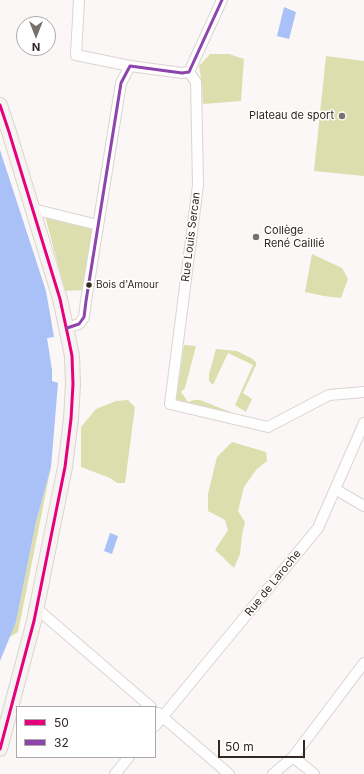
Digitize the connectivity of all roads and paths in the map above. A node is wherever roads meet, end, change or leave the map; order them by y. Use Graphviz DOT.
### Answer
graph roads {
  1 [pos="79,0"];
  2 [pos="222,0"];
  3 [pos="130,66"];
  4 [pos="189,72"];
  5 [pos="0,106"];
  6 [pos="33,209"];
  7 [pos="98,225"];
  8 [pos="67,328"];
  9 [pos="364,392"];
  10 [pos="364,423"];
  11 [pos="335,489"];
  12 [pos="364,506"];
  13 [pos="36,608"];
  14 [pos="364,663"];
  15 [pos="150,706"];
  16 [pos="159,714"];
  17 [pos="0,749"];
  18 [pos="293,757"];
  19 [pos="128,758"];
  20 [pos="115,774"];
  21 [pos="229,774"];
  22 [pos="273,774"];
  23 [pos="314,774"];
  1 -- 3 [label="street"];
  2 -- 4 [label="street"];
  3 -- 4 [label="street"];
  3 -- 7 [label="street"];
  4 -- 9 [label="street, Rue Louis Sercan"];
  5 -- 6 [label="street"];
  6 -- 7 [label="street"];
  6 -- 8 [label="street"];
  7 -- 8 [label="street"];
  8 -- 13 [label="street"];
  10 -- 11 [label="street, Rue de Laroche"];
  11 -- 12 [label="street"];
  11 -- 16 [label="street, Rue de Laroche"];
  13 -- 15 [label="street"];
  13 -- 17 [label="street"];
  14 -- 18 [label="street"];
  16 -- 21 [label="street"];
  18 -- 22 [label="street"];
  18 -- 23 [label="street"];
  19 -- 20 [label="street"];
}
